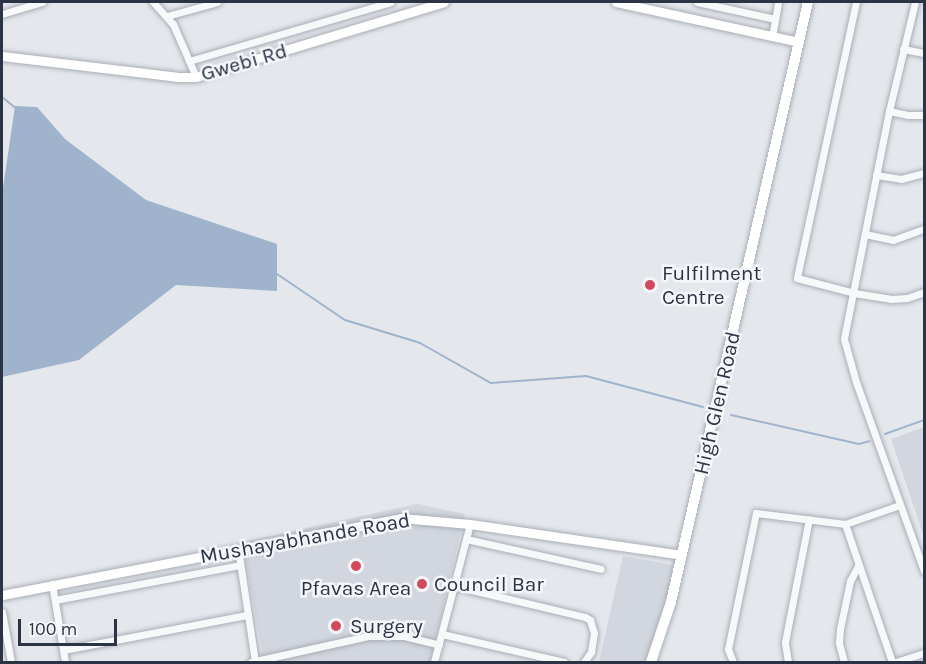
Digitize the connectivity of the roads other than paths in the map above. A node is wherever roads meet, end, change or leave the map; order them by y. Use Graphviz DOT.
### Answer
graph roads {
  1 [pos="42,2"];
  2 [pos="153,2"];
  3 [pos="217,2"];
  4 [pos="391,2"];
  5 [pos="404,2"];
  6 [pos="444,2"];
  7 [pos="616,2"];
  8 [pos="697,2"];
  9 [pos="778,2"];
  10 [pos="808,2"];
  11 [pos="856,2"];
  12 [pos="915,2"];
  13 [pos="407,12"];
  14 [pos="2,14"];
  15 [pos="167,16"];
  16 [pos="775,19"];
  17 [pos="772,37"];
  18 [pos="799,42"];
  19 [pos="903,49"];
  20 [pos="924,53"];
  21 [pos="2,57"];
  22 [pos="189,61"];
  23 [pos="196,76"];
  24 [pos="889,111"];
  25 [pos="924,115"];
  26 [pos="924,173"];
  27 [pos="876,175"];
  28 [pos="924,229"];
  29 [pos="865,234"];
  30 [pos="924,292"];
  31 [pos="854,293"];
  32 [pos="900,505"];
  33 [pos="809,519"];
  34 [pos="470,524"];
  35 [pos="845,524"];
  36 [pos="466,539"];
  37 [pos="238,549"];
  38 [pos="682,555"];
  39 [pos="240,565"];
  40 [pos="858,566"];
  41 [pos="601,569"];
  42 [pos="924,571"];
  43 [pos="52,584"];
  44 [pos="455,586"];
  45 [pos="2,596"];
  46 [pos="55,600"];
  47 [pos="2,612"];
  48 [pos="247,615"];
  49 [pos="442,634"];
  50 [pos="439,645"];
  51 [pos="63,650"];
  52 [pos="924,653"];
  53 [pos="253,662"];
  54 [pos="11,663"];
  55 [pos="65,663"];
  56 [pos="434,663"];
  57 [pos="564,663"];
  58 [pos="584,663"];
  59 [pos="651,663"];
  60 [pos="733,663"];
  61 [pos="788,663"];
  62 [pos="844,663"];
  63 [pos="892,663"];
  64 [pos="896,663"];
  1 -- 14 [label="street"];
  2 -- 15 [label="street"];
  3 -- 15 [label="street"];
  4 -- 22 [label="street"];
  5 -- 13 [label="street"];
  6 -- 13 [label="street, Gwebi Rd"];
  7 -- 17 [label="street"];
  8 -- 16 [label="street"];
  9 -- 16 [label="street"];
  10 -- 18 [label="main road, High Glen Road"];
  11 -- 31 [label="street"];
  12 -- 19 [label="street"];
  13 -- 23 [label="street, Gwebi Rd"];
  15 -- 22 [label="street"];
  16 -- 17 [label="street"];
  17 -- 18 [label="street"];
  18 -- 38 [label="main road, High Glen Road"];
  19 -- 20 [label="street"];
  19 -- 24 [label="street"];
  21 -- 23 [label="street, Gwebi Rd"];
  22 -- 23 [label="street"];
  24 -- 25 [label="street"];
  24 -- 27 [label="street"];
  26 -- 27 [label="street"];
  27 -- 29 [label="street"];
  28 -- 29 [label="street"];
  29 -- 31 [label="street"];
  30 -- 31 [label="street"];
  31 -- 32 [label="street"];
  32 -- 35 [label="street"];
  32 -- 42 [label="street"];
  33 -- 35 [label="street"];
  33 -- 60 [label="street"];
  33 -- 61 [label="street"];
  34 -- 36 [label="street"];
  34 -- 37 [label="street, Mushayabhande Road"];
  34 -- 38 [label="street, Mushayabhande Road"];
  35 -- 40 [label="street"];
  36 -- 41 [label="street"];
  36 -- 44 [label="street"];
  37 -- 39 [label="street"];
  37 -- 43 [label="street, Mushayabhande Road"];
  38 -- 59 [label="main road, High Glen Road"];
  39 -- 46 [label="street"];
  39 -- 48 [label="street"];
  40 -- 62 [label="street"];
  40 -- 63 [label="street"];
  43 -- 45 [label="street, Mushayabhande Road"];
  43 -- 46 [label="street"];
  44 -- 49 [label="street"];
  44 -- 58 [label="street"];
  46 -- 51 [label="street"];
  47 -- 54 [label="street"];
  48 -- 51 [label="street"];
  48 -- 53 [label="street"];
  49 -- 50 [label="street"];
  49 -- 57 [label="street"];
  50 -- 53 [label="street"];
  50 -- 56 [label="street"];
  51 -- 55 [label="street"];
  52 -- 64 [label="street"];
}
